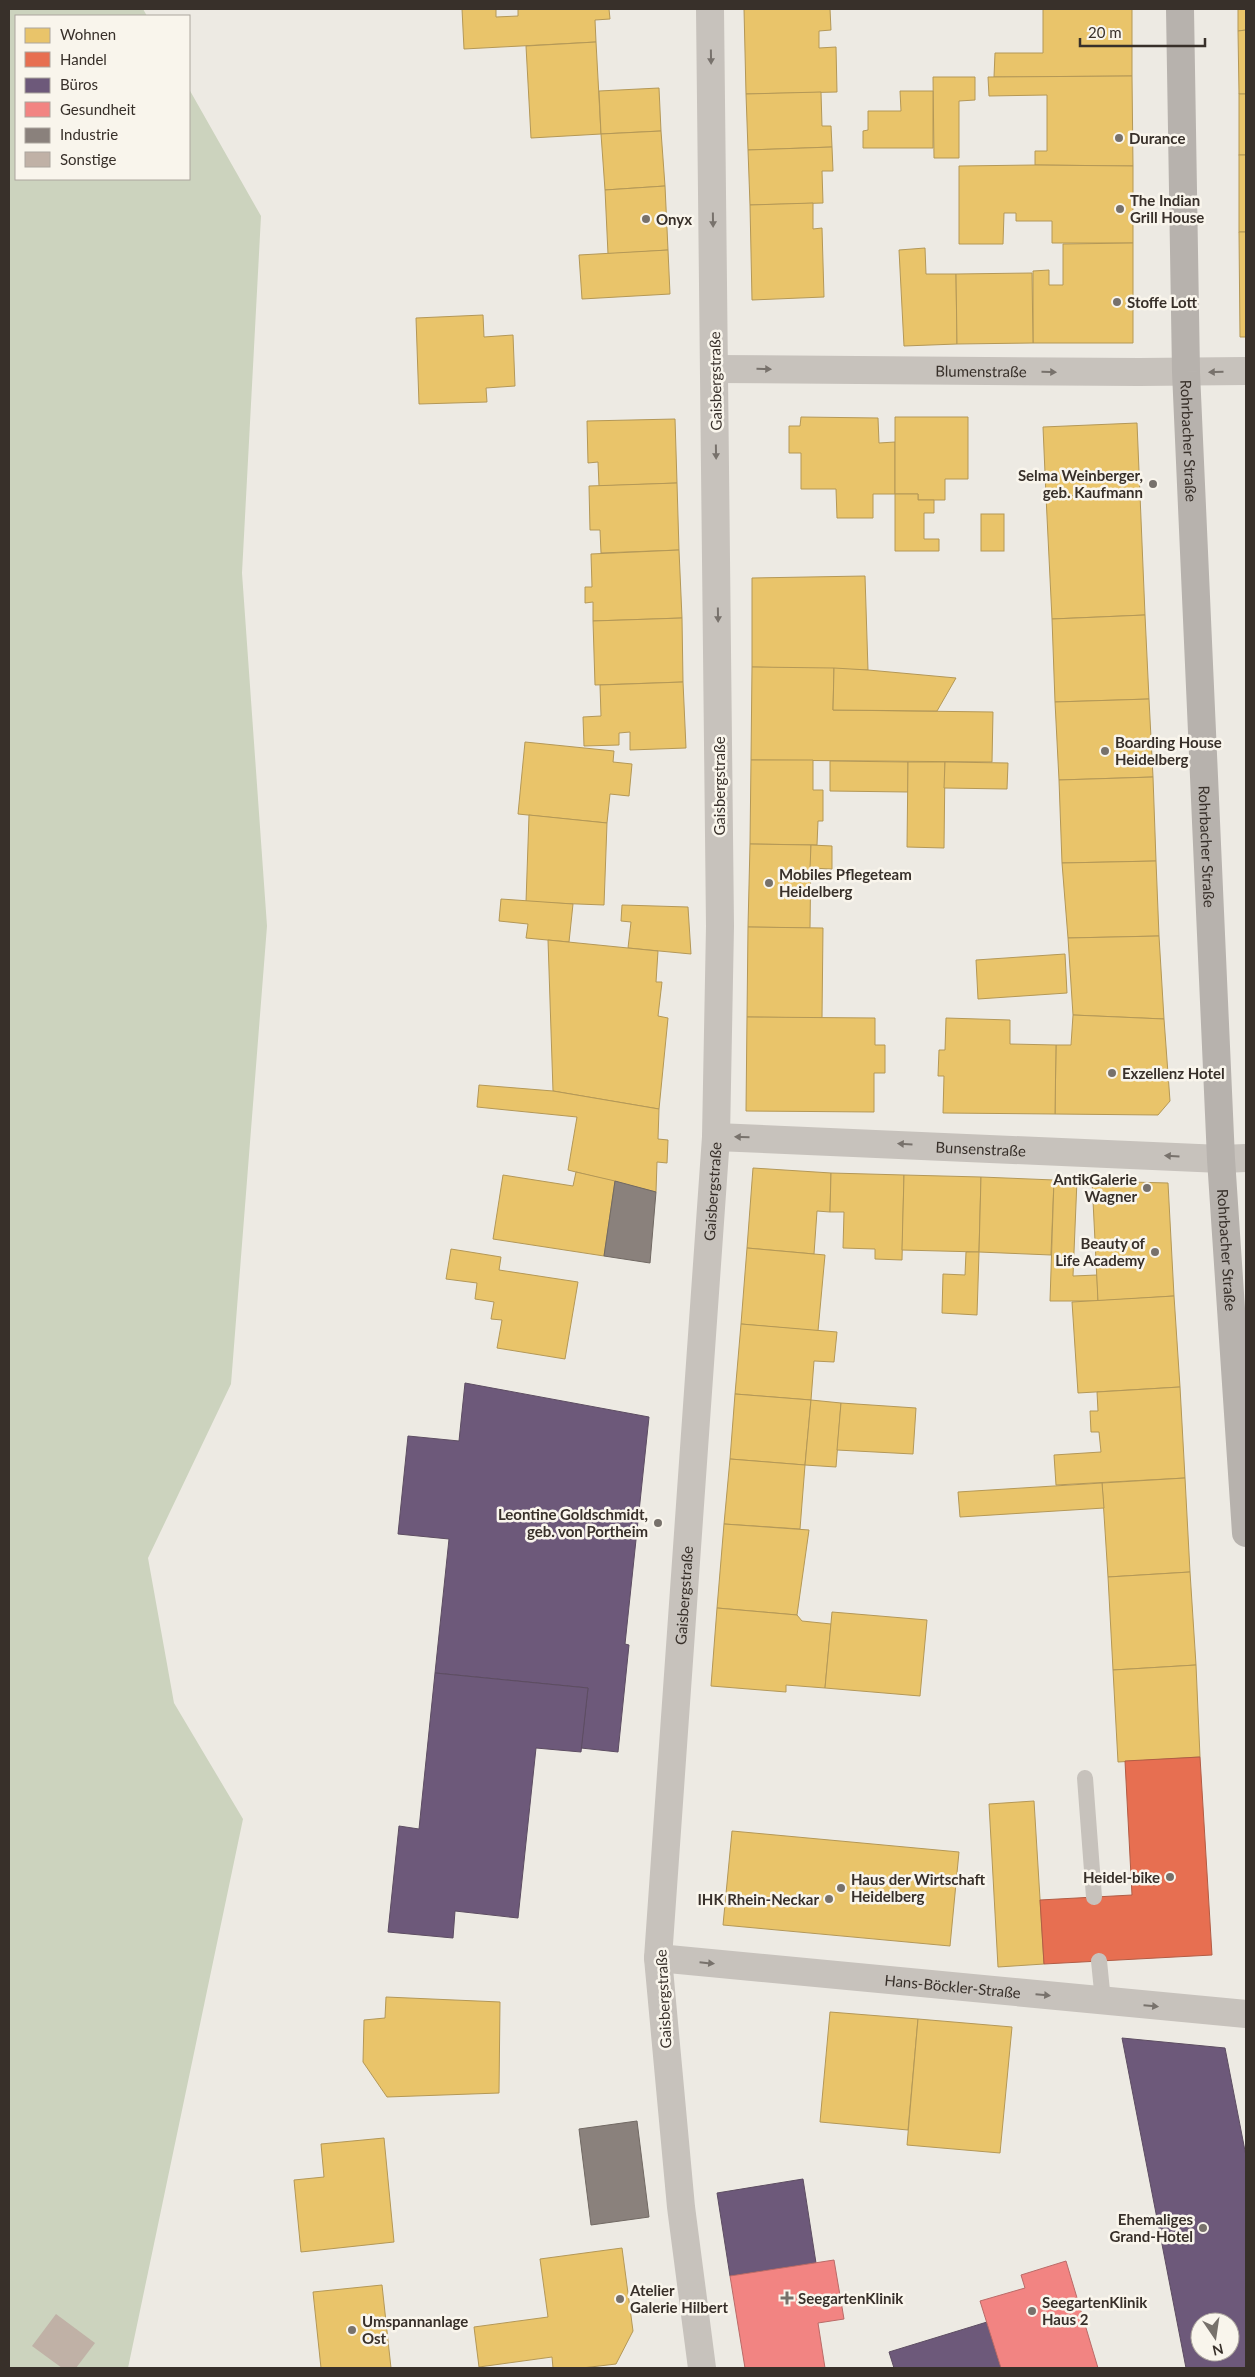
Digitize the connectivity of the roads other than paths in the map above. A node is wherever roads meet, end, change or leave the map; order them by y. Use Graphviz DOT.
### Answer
graph roads {
  1 [pos="710,9"];
  2 [pos="1180,9"];
  3 [pos="715,369"];
  4 [pos="1246,371"];
  5 [pos="1186,372"];
  6 [pos="716,1137"];
  7 [pos="1233,1158"];
  8 [pos="1246,1533"];
  9 [pos="1085,1778"];
  10 [pos="1094,1897"];
  11 [pos="658,1958"];
  12 [pos="1099,1961"];
  13 [pos="1103,2001"];
  14 [pos="1246,2014"];
  15 [pos="702,2368"];
  1 -- 3 [label="street, Gaisbergstraße, one-way"];
  2 -- 5 [label="main road, Rohrbacher Straße"];
  3 -- 5 [label="street, Blumenstraße, one-way"];
  3 -- 6 [label="street, Gaisbergstraße, one-way"];
  4 -- 5 [label="street, Blumenstraße, one-way"];
  5 -- 7 [label="main road, Rohrbacher Straße"];
  7 -- 6 [label="street, Bunsenstraße, one-way"];
  6 -- 11 [label="street, Gaisbergstraße"];
  7 -- 8 [label="main road, Rohrbacher Straße"];
  9 -- 10 [label="lane"];
  11 -- 13 [label="street, Hans-Böckler-Straße, one-way"];
  11 -- 15 [label="street, Gaisbergstraße"];
  12 -- 13 [label="lane"];
  13 -- 14 [label="street, Hans-Böckler-Straße, one-way"];
}
